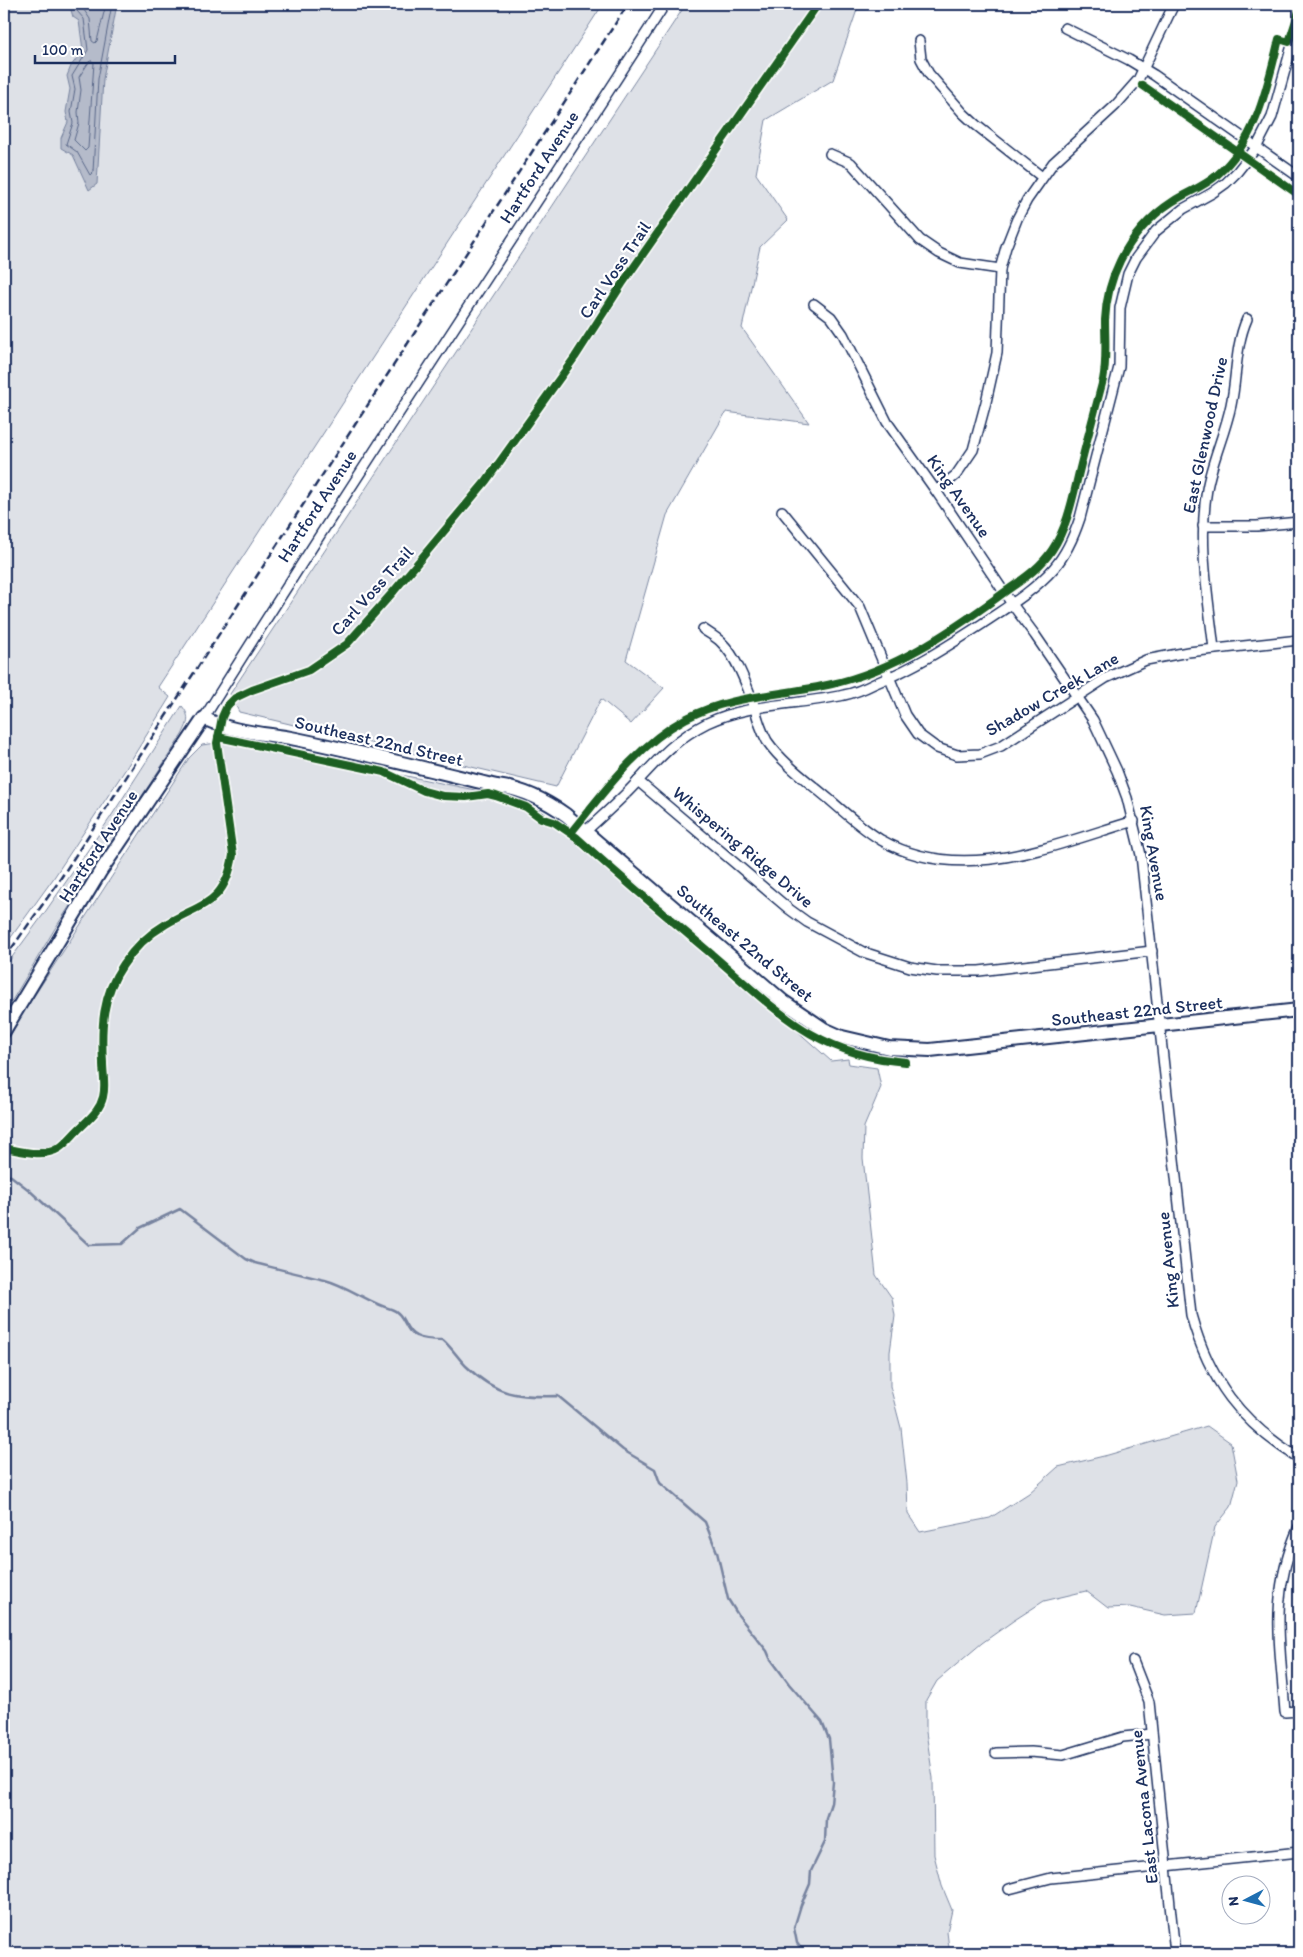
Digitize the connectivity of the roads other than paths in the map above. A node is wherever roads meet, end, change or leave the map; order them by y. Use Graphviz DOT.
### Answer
graph roads {
  1 [pos="666,4"];
  2 [pos="1174,4"];
  3 [pos="1299,20"];
  4 [pos="1065,28"];
  5 [pos="919,41"];
  6 [pos="1144,69"];
  7 [pos="1256,148"];
  8 [pos="830,154"];
  9 [pos="1042,177"];
  10 [pos="1299,177"];
  11 [pos="1000,269"];
  12 [pos="814,304"];
  13 [pos="1247,319"];
  14 [pos="936,491"];
  15 [pos="782,511"];
  16 [pos="1299,522"];
  17 [pos="1203,526"];
  18 [pos="1012,604"];
  19 [pos="702,629"];
  20 [pos="1299,640"];
  21 [pos="1214,649"];
  22 [pos="889,678"];
  23 [pos="1078,696"];
  24 [pos="755,709"];
  25 [pos="204,718"];
  26 [pos="638,781"];
  27 [pos="1134,821"];
  28 [pos="586,832"];
  29 [pos="1152,951"];
  30 [pos="1299,1010"];
  31 [pos="1160,1026"];
  32 [pos="4,1031"];
  33 [pos="1299,1458"];
  34 [pos="1299,1527"];
  35 [pos="1133,1661"];
  36 [pos="1299,1711"];
  37 [pos="1152,1734"];
  38 [pos="996,1753"];
  39 [pos="1299,1852"];
  40 [pos="1166,1866"];
  41 [pos="1009,1890"];
  42 [pos="1175,1953"];
  1 -- 25 [label="street, Hartford Avenue"];
  2 -- 6 [label="street"];
  3 -- 7 [label="street"];
  4 -- 6 [label="street"];
  5 -- 9 [label="street"];
  6 -- 7 [label="street"];
  6 -- 9 [label="street"];
  7 -- 10 [label="street"];
  7 -- 18 [label="street"];
  8 -- 11 [label="street"];
  9 -- 11 [label="street"];
  11 -- 14 [label="street"];
  12 -- 14 [label="street, King Avenue"];
  13 -- 17 [label="street, East Glenwood Drive"];
  14 -- 18 [label="street, King Avenue"];
  15 -- 22 [label="street, Shadow Creek Lane"];
  16 -- 17 [label="street"];
  17 -- 21 [label="street, East Glenwood Drive"];
  18 -- 22 [label="street"];
  18 -- 23 [label="street, King Avenue"];
  19 -- 24 [label="street"];
  20 -- 21 [label="street, Shadow Creek Lane"];
  21 -- 23 [label="street, Shadow Creek Lane"];
  22 -- 23 [label="street, Shadow Creek Lane"];
  22 -- 24 [label="street"];
  23 -- 27 [label="street, King Avenue"];
  24 -- 26 [label="street"];
  24 -- 27 [label="street"];
  25 -- 28 [label="street, Southeast 22nd Street"];
  25 -- 32 [label="street, Hartford Avenue"];
  26 -- 28 [label="street"];
  26 -- 29 [label="street, Whispering Ridge Drive"];
  27 -- 29 [label="street, King Avenue"];
  28 -- 31 [label="street, Southeast 22nd Street"];
  29 -- 31 [label="street, King Avenue"];
  30 -- 31 [label="street, Southeast 22nd Street"];
  31 -- 33 [label="street, King Avenue"];
  34 -- 36 [label="street"];
  35 -- 37 [label="street, East Lacona Avenue"];
  37 -- 38 [label="street"];
  37 -- 40 [label="street, East Lacona Avenue"];
  39 -- 40 [label="street"];
  40 -- 41 [label="street"];
  40 -- 42 [label="street, East Lacona Avenue"];
}
